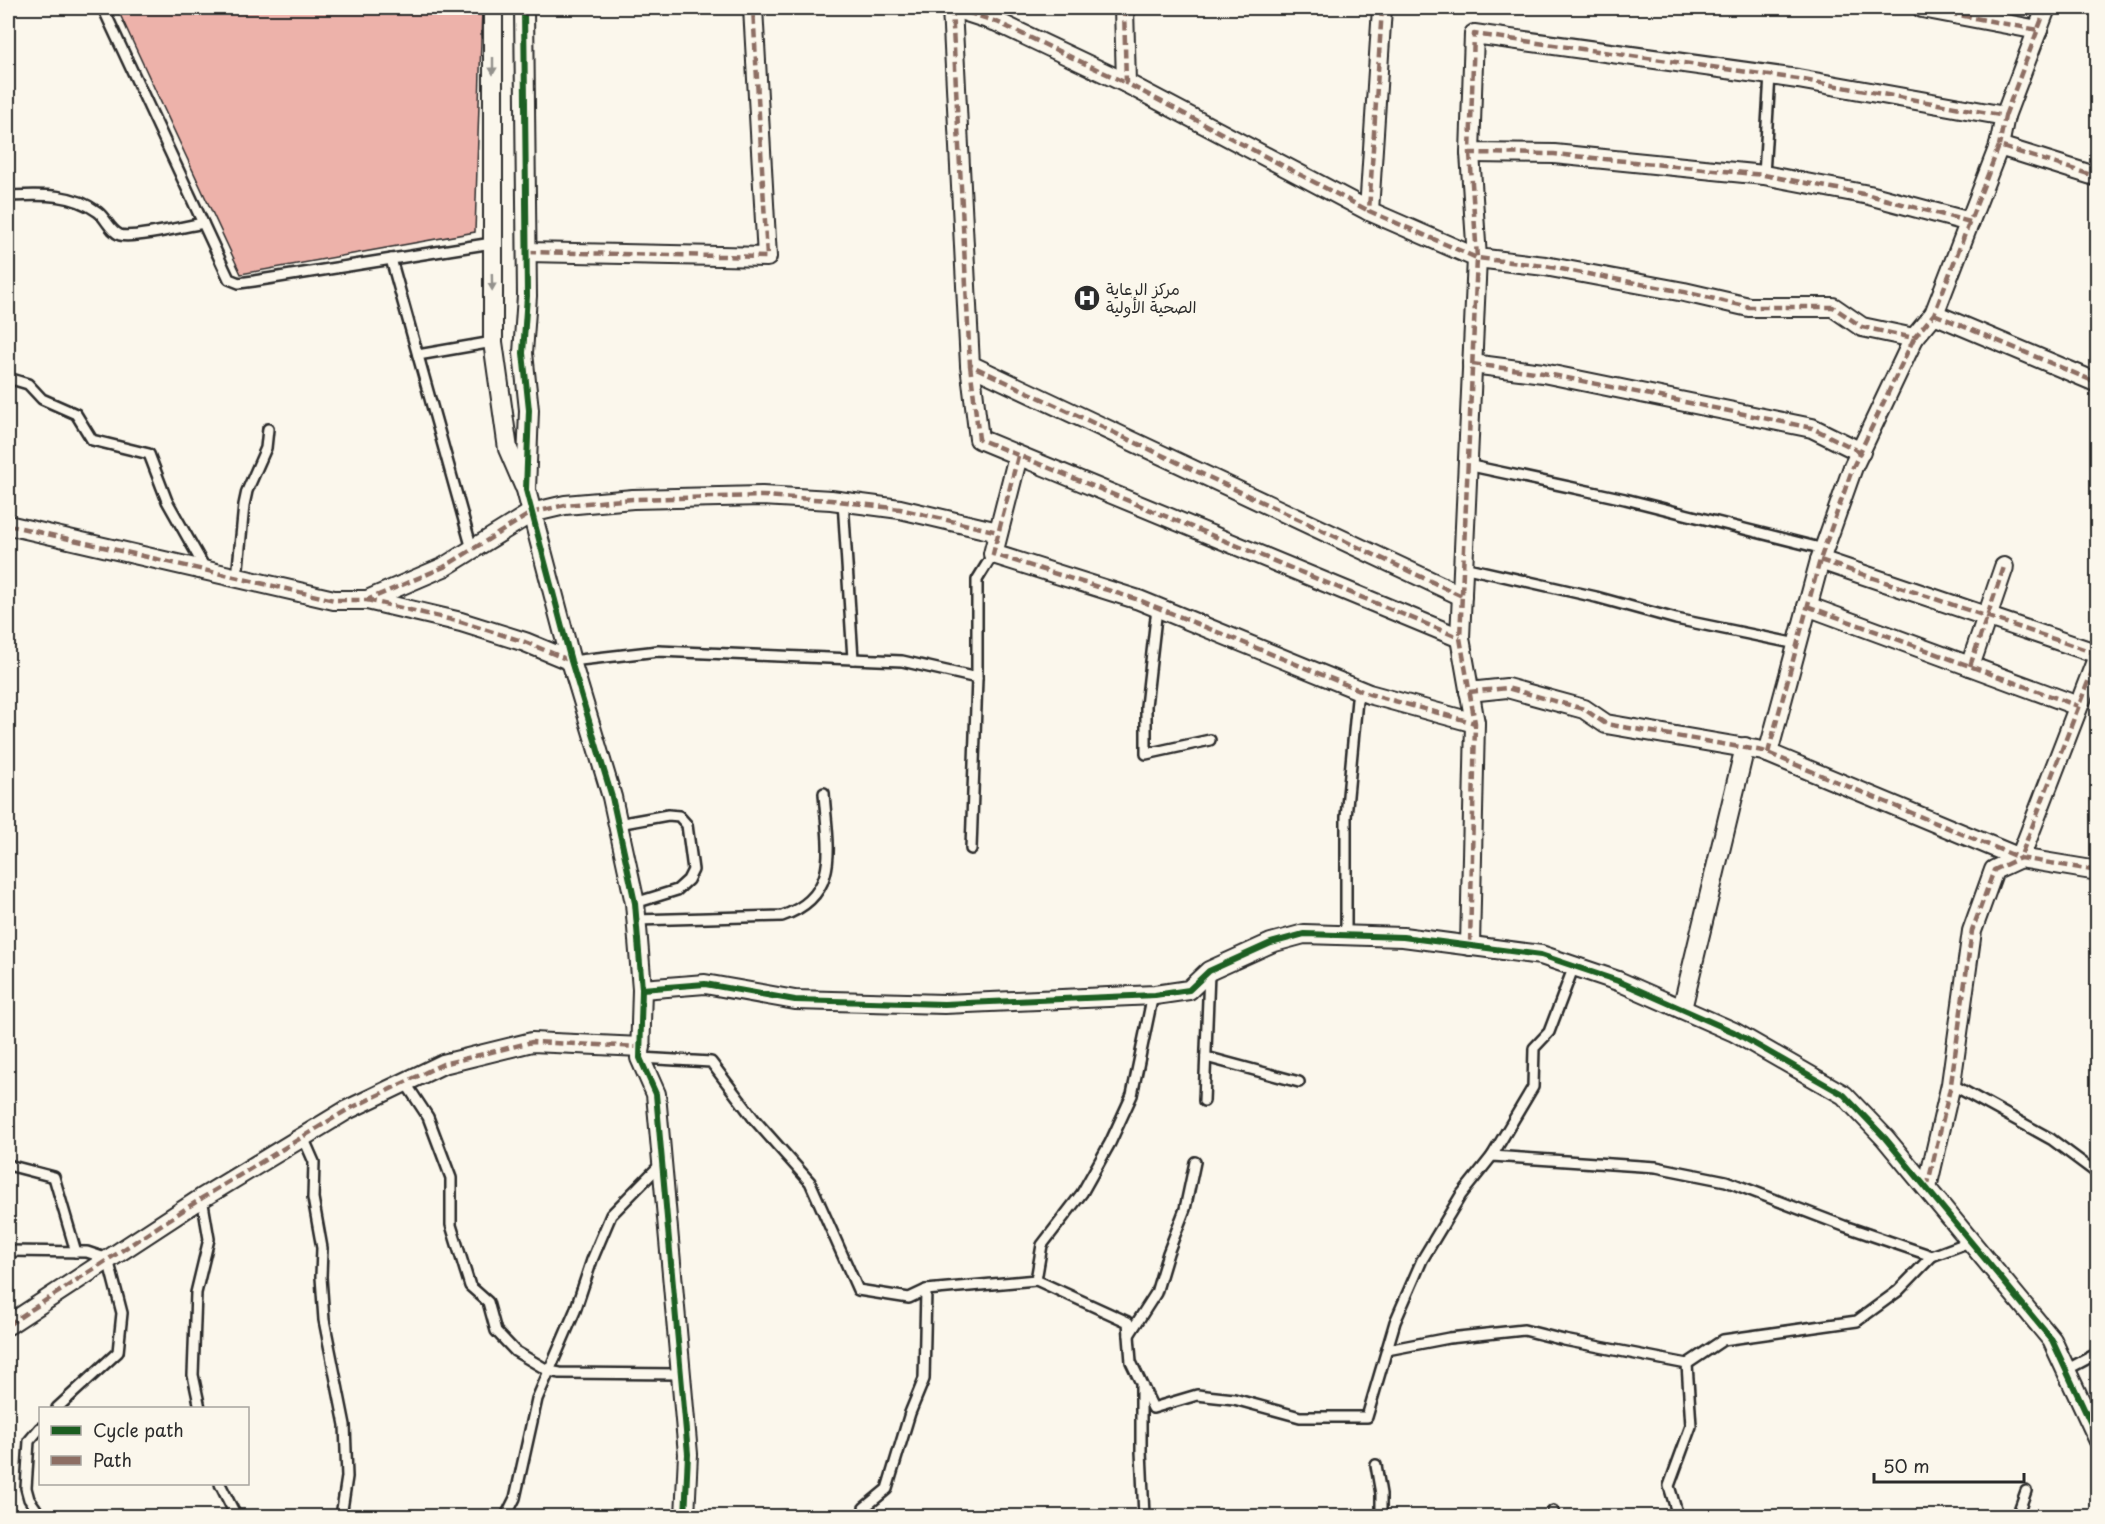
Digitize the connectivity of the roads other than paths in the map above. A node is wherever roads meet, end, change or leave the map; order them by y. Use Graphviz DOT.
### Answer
graph roads {
  1 [pos="103,8"];
  2 [pos="493,8"];
  3 [pos="524,8"];
  4 [pos="753,8"];
  5 [pos="953,8"];
  6 [pos="1124,8"];
  7 [pos="1382,8"];
  8 [pos="1922,8"];
  9 [pos="2046,8"];
  10 [pos="2038,30"];
  11 [pos="1770,75"];
  12 [pos="1125,83"];
  13 [pos="2005,116"];
  14 [pos="1999,146"];
  15 [pos="1470,153"];
  16 [pos="1764,175"];
  17 [pos="2097,177"];
  18 [pos="8,196"];
  19 [pos="1370,211"];
  20 [pos="1970,222"];
  21 [pos="203,223"];
  22 [pos="492,243"];
  23 [pos="526,252"];
  24 [pos="1477,258"];
  25 [pos="392,259"];
  26 [pos="1934,314"];
  27 [pos="493,317"];
  28 [pos="526,318"];
  29 [pos="1914,338"];
  30 [pos="493,342"];
  31 [pos="418,355"];
  32 [pos="1472,364"];
  33 [pos="970,365"];
  34 [pos="8,378"];
  35 [pos="2097,383"];
  36 [pos="268,429"];
  37 [pos="1860,452"];
  38 [pos="1018,456"];
  39 [pos="1467,465"];
  40 [pos="526,490"];
  41 [pos="843,501"];
  42 [pos="531,513"];
  43 [pos="8,525"];
  44 [pos="998,532"];
  45 [pos="472,549"];
  46 [pos="993,554"];
  47 [pos="1822,555"];
  48 [pos="1463,567"];
  49 [pos="2004,567"];
  50 [pos="206,570"];
  51 [pos="237,578"];
  52 [pos="1462,596"];
  53 [pos="367,600"];
  54 [pos="1807,606"];
  55 [pos="1157,608"];
  56 [pos="1986,616"];
  57 [pos="1460,638"];
  58 [pos="1797,644"];
  59 [pos="2097,655"];
  60 [pos="853,659"];
  61 [pos="571,661"];
  62 [pos="1970,666"];
  63 [pos="977,678"];
  64 [pos="1358,689"];
  65 [pos="1469,692"];
  66 [pos="2078,706"];
  67 [pos="1475,723"];
  68 [pos="1210,740"];
  69 [pos="1745,747"];
  70 [pos="1768,753"];
  71 [pos="824,792"];
  72 [pos="618,824"];
  73 [pos="971,849"];
  74 [pos="2020,858"];
  75 [pos="2097,871"];
  76 [pos="636,912"];
  77 [pos="1346,935"];
  78 [pos="1470,946"];
  79 [pos="1574,966"];
  80 [pos="1209,970"];
  81 [pos="642,989"];
  82 [pos="1155,995"];
  83 [pos="1682,1009"];
  84 [pos="640,1052"];
  85 [pos="1206,1057"];
  86 [pos="405,1082"];
  87 [pos="1299,1082"];
  88 [pos="1951,1084"];
  89 [pos="1204,1101"];
  90 [pos="303,1137"];
  91 [pos="1492,1156"];
  92 [pos="1195,1162"];
  93 [pos="662,1164"];
  94 [pos="8,1165"];
  95 [pos="2097,1174"];
  96 [pos="1927,1188"];
  97 [pos="202,1198"];
  98 [pos="1972,1241"];
  99 [pos="8,1251"];
  100 [pos="76,1252"];
  101 [pos="1932,1256"];
  102 [pos="108,1259"];
  103 [pos="1036,1280"];
  104 [pos="926,1290"];
  105 [pos="8,1325"];
  106 [pos="1129,1335"];
  107 [pos="1387,1350"];
  108 [pos="2097,1353"];
  109 [pos="1688,1364"];
  110 [pos="2066,1370"];
  111 [pos="549,1371"];
  112 [pos="680,1374"];
  113 [pos="1142,1384"];
  114 [pos="58,1407"];
  115 [pos="200,1407"];
  116 [pos="39,1429"];
  117 [pos="2097,1439"];
  118 [pos="1377,1465"];
  119 [pos="220,1485"];
  120 [pos="2026,1491"];
  121 [pos="37,1516"];
  122 [pos="236,1516"];
  123 [pos="341,1516"];
  124 [pos="506,1516"];
  125 [pos="685,1516"];
  126 [pos="863,1516"];
  127 [pos="1144,1516"];
  128 [pos="1381,1516"];
  129 [pos="1678,1516"];
  130 [pos="2017,1516"];
  1 -- 21 [label="lane"];
  2 -- 22 [label="street, one-way"];
  3 -- 23 [label="street"];
  4 -- 23 [label="street"];
  5 -- 12 [label="street"];
  5 -- 33 [label="street"];
  6 -- 12 [label="street"];
  7 -- 19 [label="street"];
  8 -- 10 [label="street"];
  9 -- 10 [label="street"];
  10 -- 13 [label="street"];
  11 -- 13 [label="street"];
  11 -- 15 [label="street"];
  11 -- 16 [label="lane"];
  12 -- 19 [label="street"];
  13 -- 14 [label="street"];
  14 -- 17 [label="street"];
  14 -- 20 [label="street"];
  15 -- 16 [label="street"];
  15 -- 24 [label="street"];
  16 -- 20 [label="street"];
  18 -- 21 [label="lane"];
  19 -- 24 [label="street"];
  20 -- 26 [label="street"];
  21 -- 25 [label="lane"];
  22 -- 25 [label="lane"];
  22 -- 27 [label="street, one-way"];
  23 -- 28 [label="street"];
  24 -- 29 [label="street"];
  24 -- 32 [label="street"];
  25 -- 31 [label="lane"];
  26 -- 29 [label="street"];
  26 -- 35 [label="street"];
  27 -- 28 [label="street"];
  27 -- 30 [label="street"];
  28 -- 40 [label="street"];
  29 -- 37 [label="street"];
  30 -- 31 [label="lane"];
  30 -- 40 [label="street"];
  31 -- 45 [label="lane"];
  32 -- 37 [label="street"];
  32 -- 39 [label="street"];
  33 -- 38 [label="street"];
  33 -- 52 [label="street"];
  34 -- 50 [label="lane"];
  36 -- 51 [label="lane"];
  37 -- 47 [label="street"];
  38 -- 44 [label="street"];
  38 -- 57 [label="street"];
  39 -- 47 [label="lane"];
  39 -- 48 [label="street"];
  40 -- 42 [label="street"];
  41 -- 42 [label="street"];
  41 -- 44 [label="street"];
  41 -- 60 [label="lane"];
  42 -- 45 [label="street"];
  42 -- 61 [label="street"];
  43 -- 50 [label="street"];
  44 -- 46 [label="street"];
  45 -- 53 [label="street"];
  46 -- 55 [label="street"];
  46 -- 63 [label="lane"];
  47 -- 54 [label="street"];
  47 -- 56 [label="street"];
  48 -- 52 [label="street"];
  48 -- 58 [label="lane"];
  49 -- 56 [label="street"];
  50 -- 51 [label="street"];
  51 -- 53 [label="street"];
  52 -- 57 [label="street"];
  53 -- 61 [label="street"];
  54 -- 58 [label="street"];
  54 -- 62 [label="street"];
  55 -- 64 [label="street"];
  55 -- 68 [label="lane"];
  56 -- 59 [label="street"];
  56 -- 62 [label="street"];
  57 -- 65 [label="street"];
  58 -- 70 [label="street"];
  59 -- 66 [label="street"];
  60 -- 61 [label="lane"];
  60 -- 63 [label="lane"];
  61 -- 72 [label="street"];
  62 -- 66 [label="street"];
  63 -- 73 [label="lane"];
  64 -- 67 [label="street"];
  64 -- 77 [label="lane"];
  65 -- 67 [label="street"];
  65 -- 69 [label="street"];
  66 -- 74 [label="street"];
  67 -- 78 [label="street"];
  69 -- 70 [label="street"];
  69 -- 83 [label="street"];
  70 -- 74 [label="street"];
  71 -- 76 [label="lane"];
  72 -- 76 [label="street"];
  72 -- 76 [label="lane"];
  74 -- 75 [label="street"];
  74 -- 88 [label="street"];
  76 -- 81 [label="street"];
  77 -- 78 [label="street"];
  77 -- 80 [label="street"];
  78 -- 79 [label="street"];
  79 -- 83 [label="street"];
  79 -- 91 [label="lane"];
  80 -- 82 [label="street"];
  80 -- 85 [label="lane"];
  81 -- 82 [label="street"];
  81 -- 84 [label="street"];
  82 -- 103 [label="lane"];
  83 -- 96 [label="street"];
  84 -- 86 [label="street"];
  84 -- 93 [label="street"];
  84 -- 104 [label="lane"];
  85 -- 87 [label="lane"];
  85 -- 89 [label="lane"];
  86 -- 90 [label="street"];
  86 -- 111 [label="lane"];
  88 -- 95 [label="lane"];
  88 -- 96 [label="street"];
  90 -- 97 [label="street"];
  90 -- 123 [label="lane"];
  91 -- 101 [label="lane"];
  91 -- 107 [label="lane"];
  92 -- 106 [label="lane"];
  93 -- 111 [label="lane"];
  93 -- 112 [label="street"];
  94 -- 100 [label="lane"];
  96 -- 98 [label="street"];
  97 -- 102 [label="street"];
  97 -- 115 [label="lane"];
  98 -- 101 [label="lane"];
  98 -- 110 [label="street"];
  99 -- 100 [label="lane"];
  100 -- 102 [label="lane"];
  101 -- 109 [label="lane"];
  102 -- 105 [label="street"];
  102 -- 114 [label="lane"];
  103 -- 104 [label="lane"];
  103 -- 106 [label="lane"];
  104 -- 126 [label="lane"];
  106 -- 113 [label="lane"];
  107 -- 109 [label="lane"];
  107 -- 113 [label="lane"];
  108 -- 110 [label="lane"];
  109 -- 129 [label="lane"];
  110 -- 117 [label="street"];
  111 -- 112 [label="lane"];
  111 -- 124 [label="lane"];
  112 -- 125 [label="street"];
  113 -- 127 [label="lane"];
  116 -- 121 [label="lane"];
  118 -- 128 [label="lane"];
  119 -- 122 [label="lane"];
  120 -- 130 [label="lane"];
}
